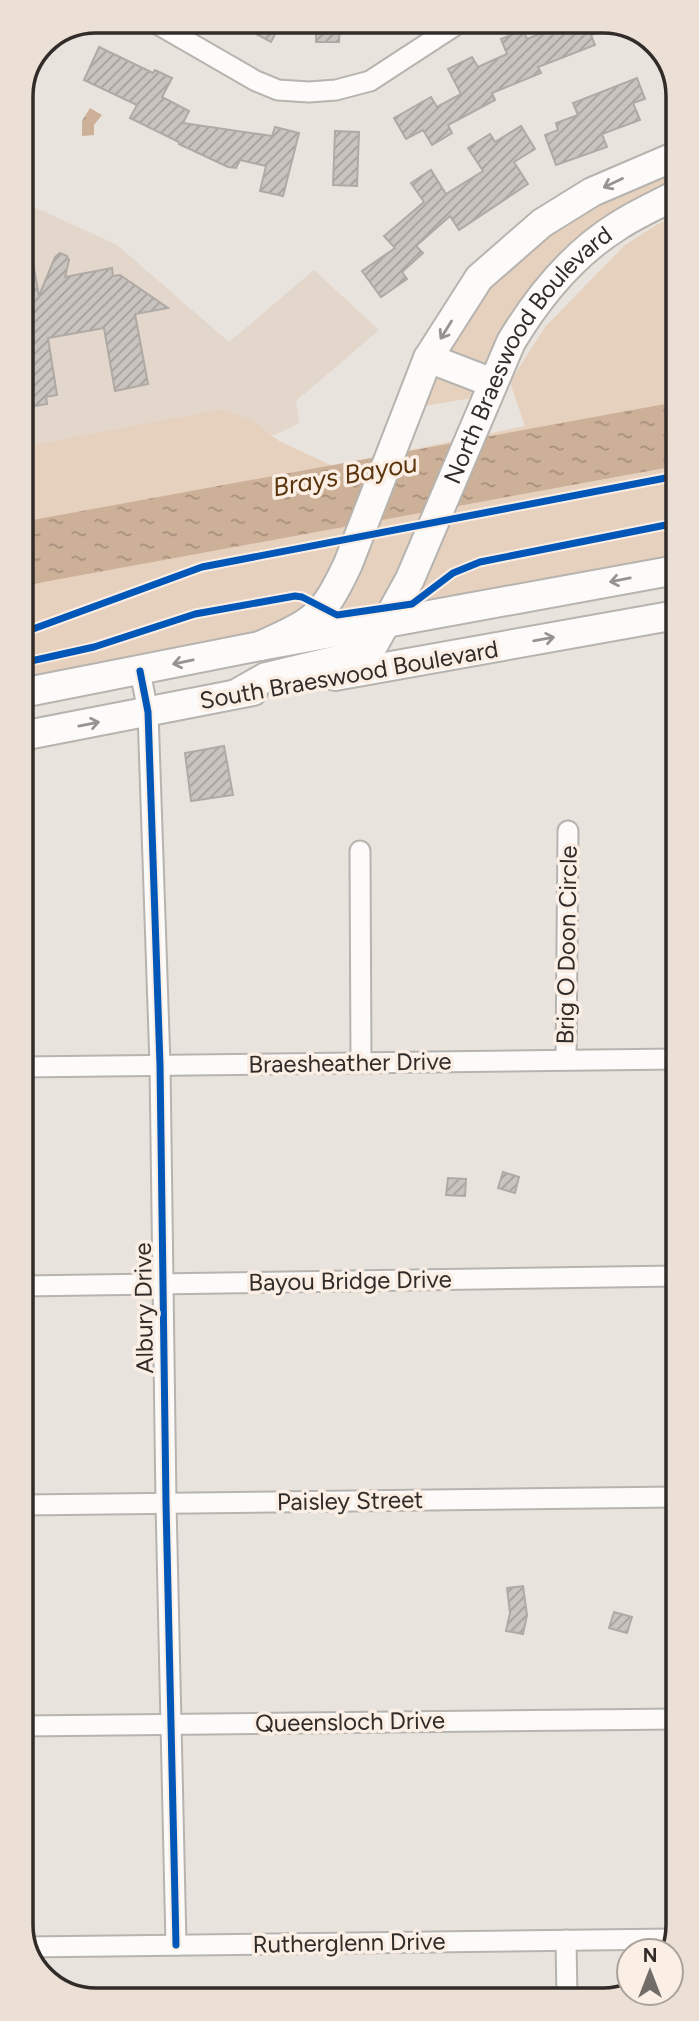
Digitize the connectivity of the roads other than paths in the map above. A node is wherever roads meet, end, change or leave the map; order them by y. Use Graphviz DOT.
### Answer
graph roads {
  1 [pos="173,33"];
  2 [pos="443,33"];
  3 [pos="666,160"];
  4 [pos="666,199"];
  5 [pos="428,358"];
  6 [pos="488,394"];
  7 [pos="666,572"];
  8 [pos="410,579"];
  9 [pos="451,612"];
  10 [pos="666,617"];
  11 [pos="385,624"];
  12 [pos="260,646"];
  13 [pos="140,671"];
  14 [pos="33,691"];
  15 [pos="236,694"];
  16 [pos="149,712"];
  17 [pos="33,735"];
  18 [pos="568,831"];
  19 [pos="360,851"];
  20 [pos="666,1059"];
  21 [pos="566,1060"];
  22 [pos="361,1062"];
  23 [pos="160,1065"];
  24 [pos="33,1067"];
  25 [pos="666,1276"];
  26 [pos="163,1284"];
  27 [pos="33,1286"];
  28 [pos="666,1497"];
  29 [pos="166,1503"];
  30 [pos="33,1505"];
  31 [pos="666,1718"];
  32 [pos="172,1724"];
  33 [pos="33,1726"];
  34 [pos="566,1940"];
  35 [pos="615,1940"];
  36 [pos="176,1945"];
  37 [pos="38,1947"];
  38 [pos="567,1988"];
  1 -- 2 [label="street"];
  3 -- 5 [label="main road, North Braeswood Boulevard, one-way"];
  4 -- 6 [label="main road, North Braeswood Boulevard"];
  5 -- 6 [label="main road"];
  5 -- 12 [label="main road, North Braeswood Boulevard"];
  6 -- 8 [label="main road, North Braeswood Boulevard"];
  7 -- 9 [label="main road, South Braeswood Boulevard, one-way"];
  8 -- 9 [label="main road"];
  8 -- 11 [label="main road, North Braeswood Boulevard"];
  9 -- 11 [label="main road, South Braeswood Boulevard"];
  15 -- 10 [label="main road, South Braeswood Boulevard, one-way"];
  11 -- 12 [label="main road, South Braeswood Boulevard"];
  11 -- 15 [label="main road, North Braeswood Boulevard"];
  12 -- 13 [label="main road, South Braeswood Boulevard, one-way"];
  13 -- 14 [label="main road, South Braeswood Boulevard"];
  13 -- 16 [label="street, Albury Drive"];
  15 -- 16 [label="main road, South Braeswood Boulevard"];
  17 -- 16 [label="main road, South Braeswood Boulevard, one-way"];
  16 -- 23 [label="street, Albury Drive"];
  18 -- 21 [label="street, Brig O Doon Circle"];
  19 -- 22 [label="street"];
  20 -- 21 [label="street, Braesheather Drive"];
  21 -- 22 [label="street, Braesheather Drive"];
  22 -- 23 [label="street, Braesheather Drive"];
  23 -- 24 [label="street, Braesheather Drive"];
  23 -- 26 [label="street, Albury Drive"];
  25 -- 26 [label="street, Bayou Bridge Drive"];
  26 -- 27 [label="street, Bayou Bridge Drive"];
  26 -- 29 [label="street, Albury Drive"];
  28 -- 29 [label="street, Paisley Street"];
  29 -- 30 [label="street, Paisley Street"];
  29 -- 32 [label="street, Albury Drive"];
  31 -- 32 [label="street, Queensloch Drive"];
  32 -- 33 [label="street, Queensloch Drive"];
  32 -- 36 [label="street, Albury Drive"];
  34 -- 35 [label="street, Rutherglenn Drive"];
  34 -- 36 [label="street, Rutherglenn Drive"];
  34 -- 38 [label="street"];
  36 -- 37 [label="street, Rutherglenn Drive"];
}
